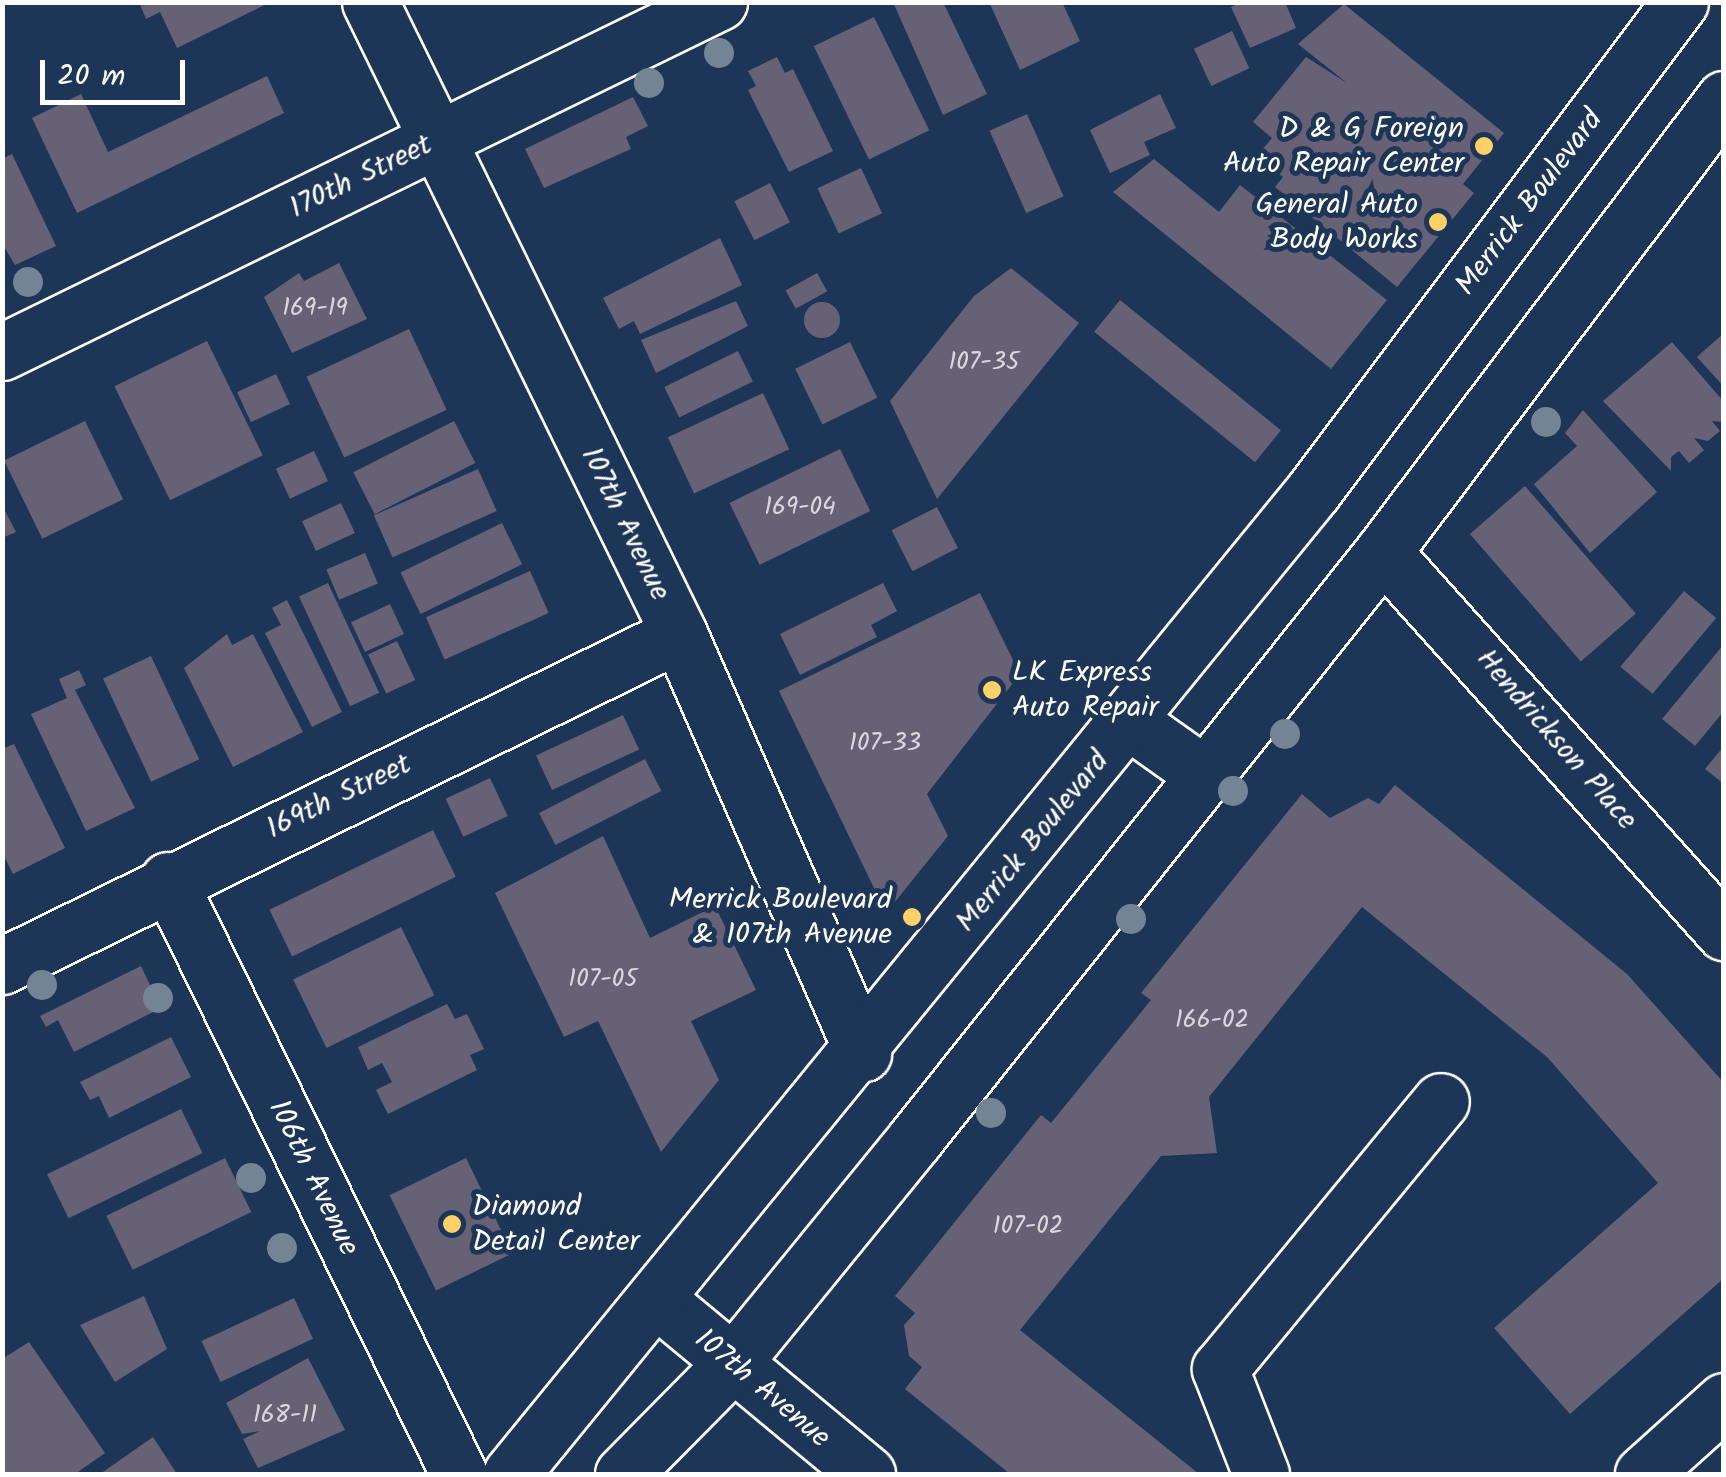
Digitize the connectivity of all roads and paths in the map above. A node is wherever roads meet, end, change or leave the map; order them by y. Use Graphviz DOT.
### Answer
graph roads {
  1 [pos="370,2"];
  2 [pos="718,2"];
  3 [pos="1680,2"];
  4 [pos="1724,99"];
  5 [pos="438,139"];
  6 [pos="2,352"];
  7 [pos="1383,552"];
  8 [pos="679,634"];
  9 [pos="1130,721"];
  10 [pos="1205,775"];
  11 [pos="168,880"];
  12 [pos="1724,932"];
  13 [pos="2,966"];
  14 [pos="863,1054"];
  15 [pos="1441,1100"];
  16 [pos="660,1302"];
  17 [pos="730,1366"];
  18 [pos="1724,1400"];
  19 [pos="459,1474"];
  20 [pos="511,1474"];
  21 [pos="623,1474"];
  22 [pos="867,1474"];
  23 [pos="1260,1474"];
  24 [pos="1643,1474"];
  1 -- 5 [label="street, 107th Avenue"];
  2 -- 5 [label="street, 170th Street"];
  3 -- 9 [label="street, Merrick Boulevard"];
  4 -- 7 [label="street"];
  5 -- 6 [label="street, 170th Street"];
  5 -- 8 [label="street, 107th Avenue"];
  7 -- 10 [label="street"];
  7 -- 12 [label="street, Hendrickson Place"];
  8 -- 11 [label="street, 169th Street"];
  8 -- 14 [label="street, 107th Avenue"];
  9 -- 10 [label="street"];
  9 -- 14 [label="street, Merrick Boulevard"];
  10 -- 17 [label="street"];
  11 -- 13 [label="street, 169th Street"];
  11 -- 19 [label="street, 106th Avenue"];
  14 -- 16 [label="street, Merrick Boulevard"];
  15 -- 23 [label="street"];
  16 -- 17 [label="street, 107th Avenue"];
  16 -- 20 [label="street, Merrick Boulevard"];
  17 -- 21 [label="street"];
  17 -- 22 [label="street, 107th Avenue"];
  18 -- 24 [label="street"];
}
